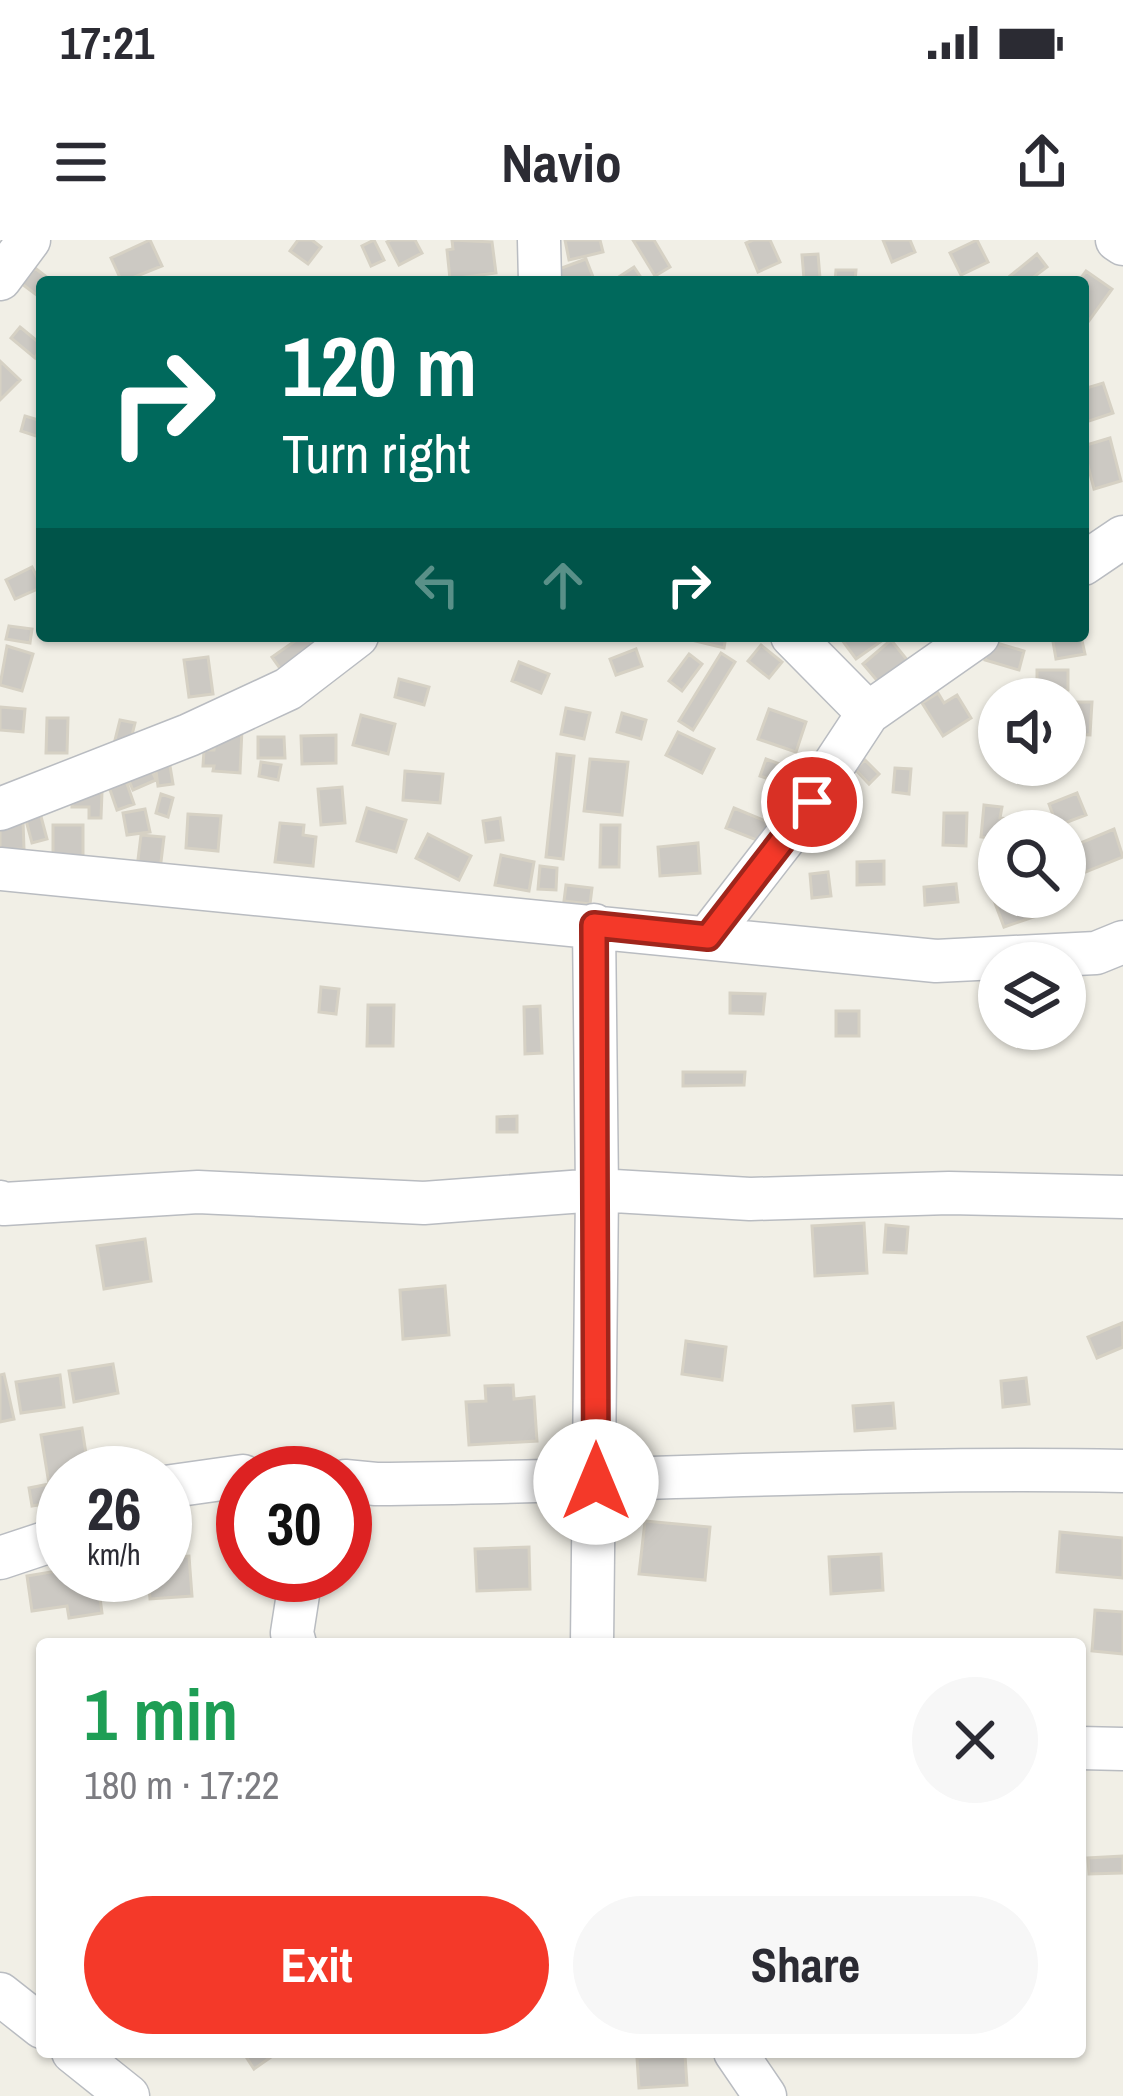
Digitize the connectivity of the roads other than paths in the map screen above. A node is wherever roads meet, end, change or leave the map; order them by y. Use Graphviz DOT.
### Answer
graph roads {
  1 [pos="29,240"];
  2 [pos="538,240"];
  3 [pos="540,276"];
  4 [pos="0,279"];
  5 [pos="1123,537"];
  6 [pos="1089,560"];
  7 [pos="349,642"];
  8 [pos="798,642"];
  9 [pos="969,642"];
  10 [pos="868,713"];
  11 [pos="0,809"];
  12 [pos="0,869"];
  13 [pos="594,925"];
  14 [pos="708,937"];
  15 [pos="1123,942"];
  16 [pos="597,1190"];
  17 [pos="1123,1197"];
  18 [pos="0,1202"];
  19 [pos="1123,1472"];
  20 [pos="596,1482"];
  21 [pos="372,1483"];
  22 [pos="36,1546"];
  23 [pos="0,1558"];
  24 [pos="297,1602"];
  25 [pos="293,1638"];
  26 [pos="592,1638"];
  27 [pos="1086,1748"];
  28 [pos="1123,1749"];
  29 [pos="0,1994"];
  30 [pos="36,2022"];
  31 [pos="80,2058"];
  32 [pos="739,2058"];
  33 [pos="128,2096"];
  34 [pos="765,2096"];
  1 -- 4 [label="street"];
  2 -- 3 [label="street"];
  5 -- 6 [label="street"];
  7 -- 11 [label="street"];
  8 -- 10 [label="street"];
  9 -- 10 [label="street"];
  10 -- 14 [label="street"];
  12 -- 13 [label="street"];
  13 -- 14 [label="street"];
  13 -- 16 [label="street"];
  14 -- 15 [label="street"];
  16 -- 17 [label="street"];
  16 -- 18 [label="street"];
  16 -- 20 [label="street"];
  19 -- 20 [label="street"];
  20 -- 21 [label="street"];
  20 -- 26 [label="street"];
  22 -- 23 [label="street"];
  24 -- 25 [label="street"];
  27 -- 28 [label="street"];
  29 -- 30 [label="street"];
  31 -- 33 [label="street"];
  32 -- 34 [label="street"];
}
